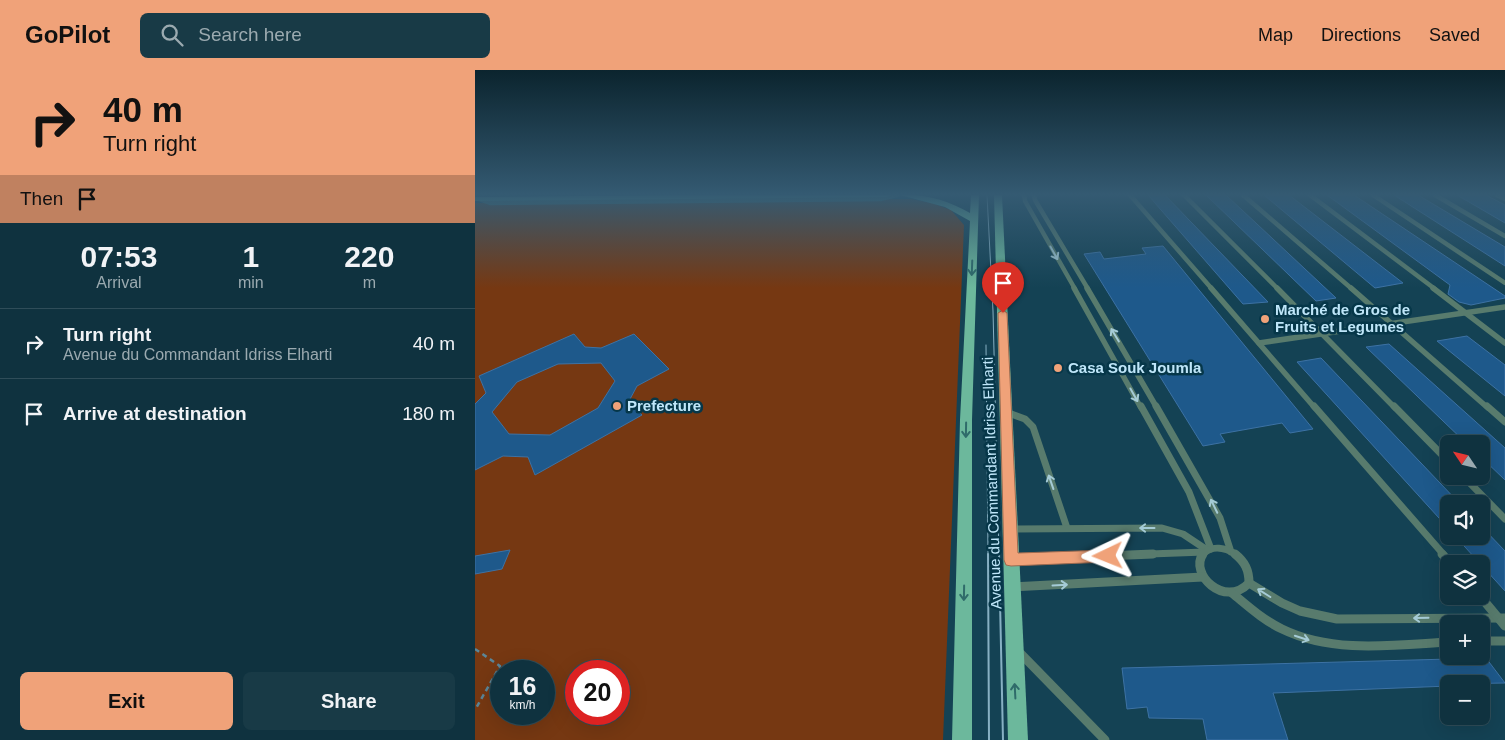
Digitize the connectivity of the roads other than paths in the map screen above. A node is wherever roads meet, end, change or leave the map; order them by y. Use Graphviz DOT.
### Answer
graph roads {
  1 [pos="973,226"];
  2 [pos="999,226"];
  3 [pos="1039,226"];
  4 [pos="1050,226"];
  5 [pos="1157,226"];
  6 [pos="1215,226"];
  7 [pos="1279,226"];
  8 [pos="1350,226"];
  9 [pos="1419,226"];
  10 [pos="1488,226"];
  11 [pos="1505,236"];
  12 [pos="1505,284"];
  13 [pos="1505,307"];
  14 [pos="1465,313"];
  15 [pos="1391,324"];
  16 [pos="1322,334"];
  17 [pos="1259,342"];
  18 [pos="1505,343"];
  19 [pos="1006,412"];
  20 [pos="1505,422"];
  21 [pos="1440,453"];
  22 [pos="1472,485"];
  23 [pos="1505,519"];
  24 [pos="1067,528"];
  25 [pos="1010,529"];
  26 [pos="1208,551"];
  27 [pos="1231,552"];
  28 [pos="1443,555"];
  29 [pos="1011,560"];
  30 [pos="1203,577"];
  31 [pos="1249,583"];
  32 [pos="1012,587"];
  33 [pos="1232,594"];
  34 [pos="1489,605"];
  35 [pos="1502,618"];
  36 [pos="1505,626"];
  37 [pos="1505,641"];
  38 [pos="1440,642"];
  39 [pos="1490,642"];
  40 [pos="1013,645"];
  41 [pos="962,740"];
  42 [pos="1018,740"];
  43 [pos="1105,740"];
  1 -- 41 [label="main road, Avenue du Commandant Idriss Elharti, one-way"];
  2 -- 19 [label="main road, Avenue du Commandant Idriss Elharti"];
  3 -- 26 [label="lane, one-way"];
  27 -- 4 [label="lane, one-way"];
  5 -- 17 [label="lane"];
  6 -- 16 [label="lane"];
  7 -- 15 [label="lane"];
  8 -- 14 [label="lane"];
  9 -- 12 [label="lane"];
  10 -- 11 [label="lane"];
  13 -- 14 [label="lane"];
  14 -- 15 [label="lane"];
  14 -- 18 [label="lane"];
  15 -- 16 [label="lane"];
  15 -- 20 [label="lane"];
  16 -- 17 [label="lane"];
  16 -- 21 [label="lane"];
  17 -- 28 [label="lane"];
  24 -- 19 [label="lane, one-way"];
  19 -- 25 [label="main road, Avenue du Commandant Idriss Elharti"];
  22 -- 23 [label="lane"];
  24 -- 25 [label="lane"];
  26 -- 24 [label="lane, one-way"];
  25 -- 29 [label="main road, Avenue du Commandant Idriss Elharti"];
  26 -- 27 [label="lane"];
  26 -- 29 [label="lane"];
  26 -- 30 [label="lane"];
  27 -- 31 [label="lane"];
  29 -- 32 [label="main road, Avenue du Commandant Idriss Elharti"];
  32 -- 30 [label="lane, one-way"];
  30 -- 33 [label="lane"];
  31 -- 33 [label="lane"];
  35 -- 31 [label="lane, one-way"];
  32 -- 40 [label="main road, Avenue du Commandant Idriss Elharti"];
  33 -- 38 [label="lane, one-way"];
  34 -- 35 [label="lane"];
  35 -- 36 [label="lane"];
  37 -- 39 [label="lane"];
  42 -- 40 [label="main road, Avenue du Commandant Idriss Elharti, one-way"];
  40 -- 43 [label="lane"];
}
